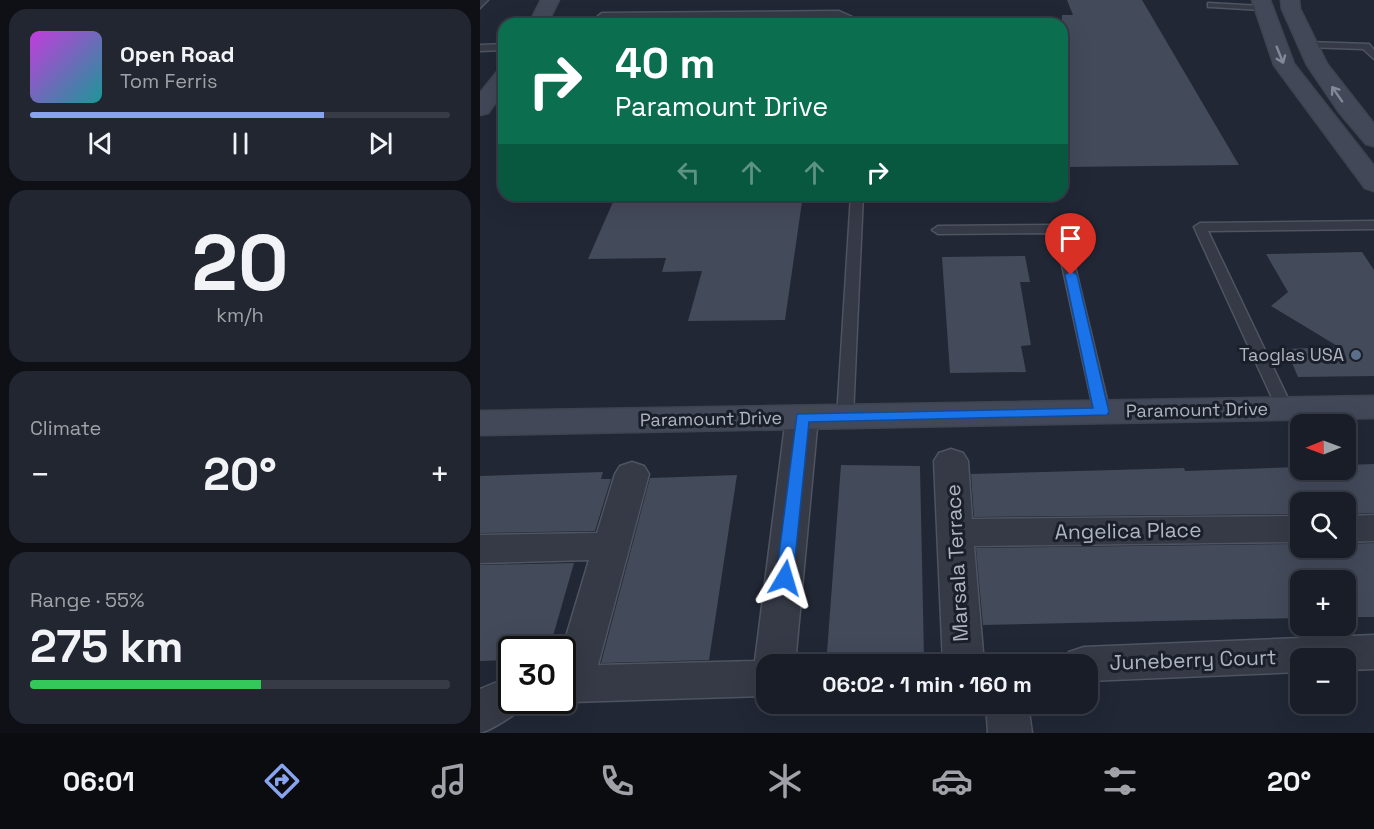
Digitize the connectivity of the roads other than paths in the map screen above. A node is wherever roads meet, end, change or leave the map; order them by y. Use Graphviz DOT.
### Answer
graph roads {
  1 [pos="484,0"];
  2 [pos="550,0"];
  3 [pos="1290,0"];
  4 [pos="1261,4"];
  5 [pos="1211,5"];
  6 [pos="480,6"];
  7 [pos="602,16"];
  8 [pos="540,18"];
  9 [pos="849,18"];
  10 [pos="1308,45"];
  11 [pos="1370,46"];
  12 [pos="498,47"];
  13 [pos="480,48"];
  14 [pos="1374,56"];
  15 [pos="498,84"];
  16 [pos="480,108"];
  17 [pos="1365,119"];
  18 [pos="1374,139"];
  19 [pos="1374,183"];
  20 [pos="857,201"];
  21 [pos="1374,225"];
  22 [pos="938,230"];
  23 [pos="1374,407"];
  24 [pos="1286,409"];
  25 [pos="1102,412"];
  26 [pos="802,417"];
  27 [pos="845,417"];
  28 [pos="480,423"];
  29 [pos="951,461"];
  30 [pos="632,474"];
  31 [pos="1374,528"];
  32 [pos="1290,529"];
  33 [pos="1356,529"];
  34 [pos="955,533"];
  35 [pos="612,546"];
  36 [pos="480,549"];
  37 [pos="1374,652"];
  38 [pos="776,654"];
  39 [pos="962,654"];
  40 [pos="576,656"];
  41 [pos="1098,663"];
  42 [pos="756,678"];
  43 [pos="576,684"];
  44 [pos="498,701"];
  45 [pos="480,714"];
  46 [pos="1008,714"];
  47 [pos="1010,733"];
  1 -- 6 [label="lane"];
  2 -- 8 [label="street"];
  3 -- 10 [label="street"];
  4 -- 5 [label="lane"];
  4 -- 19 [label="street, one-way"];
  7 -- 9 [label="lane"];
  10 -- 11 [label="lane"];
  17 -- 10 [label="street, one-way"];
  11 -- 14 [label="lane"];
  12 -- 13 [label="lane"];
  15 -- 16 [label="street"];
  17 -- 18 [label="street"];
  20 -- 27 [label="lane"];
  21 -- 24 [label="lane"];
  22 -- 25 [label="lane"];
  23 -- 24 [label="street, Paramount Drive"];
  24 -- 25 [label="street, Paramount Drive"];
  25 -- 27 [label="street, Paramount Drive"];
  26 -- 27 [label="street, Paramount Drive"];
  26 -- 28 [label="street, Paramount Drive"];
  26 -- 38 [label="street"];
  29 -- 34 [label="street, Marsala Terrace"];
  30 -- 35 [label="street"];
  31 -- 33 [label="street"];
  32 -- 34 [label="street, Angelica Place"];
  34 -- 39 [label="street, Marsala Terrace"];
  35 -- 36 [label="street"];
  35 -- 40 [label="street"];
  37 -- 41 [label="street, Juneberry Court"];
  42 -- 43 [label="street"];
  44 -- 45 [label="street"];
  46 -- 47 [label="street"];
}
